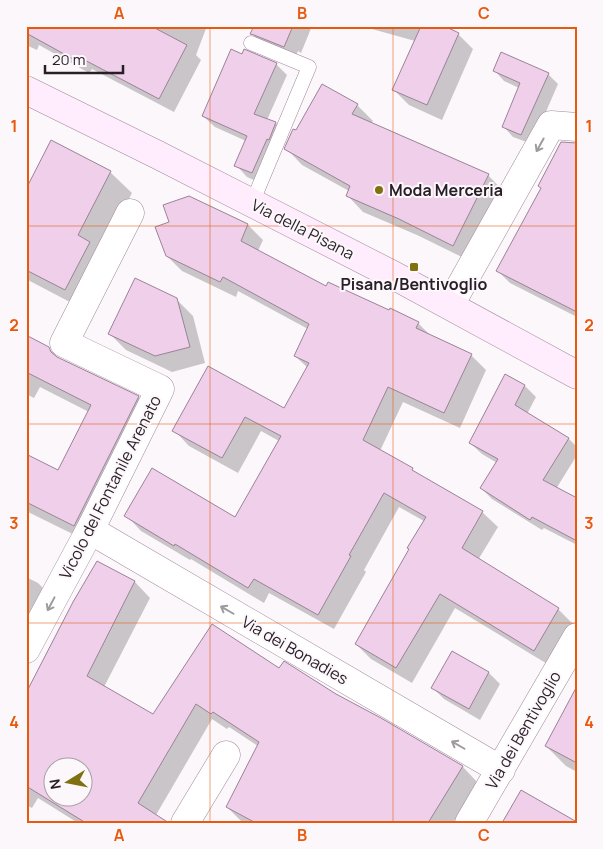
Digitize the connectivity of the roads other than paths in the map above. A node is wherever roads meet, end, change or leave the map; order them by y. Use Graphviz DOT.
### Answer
graph roads {
  1 [pos="251,42"];
  2 [pos="26,90"];
  3 [pos="577,127"];
  4 [pos="252,203"];
  5 [pos="130,213"];
  6 [pos="450,305"];
  7 [pos="574,377"];
  8 [pos="90,530"];
  9 [pos="577,636"];
  10 [pos="26,650"];
  11 [pos="226,755"];
  12 [pos="500,770"];
  13 [pos="185,823"];
  14 [pos="469,823"];
  1 -- 4 [label="lane"];
  2 -- 4 [label="main road, Via della Pisana"];
  3 -- 6 [label="street, one-way"];
  4 -- 6 [label="main road, Via della Pisana"];
  5 -- 8 [label="street, Vicolo del Fontanile Arenato"];
  6 -- 7 [label="main road, Via della Pisana"];
  8 -- 10 [label="street, Vicolo del Fontanile Arenato, one-way"];
  12 -- 8 [label="street, Via dei Bonadies, one-way"];
  9 -- 12 [label="street, Via dei Bentivoglio"];
  11 -- 13 [label="street"];
  12 -- 14 [label="street, Via dei Bentivoglio"];
}
